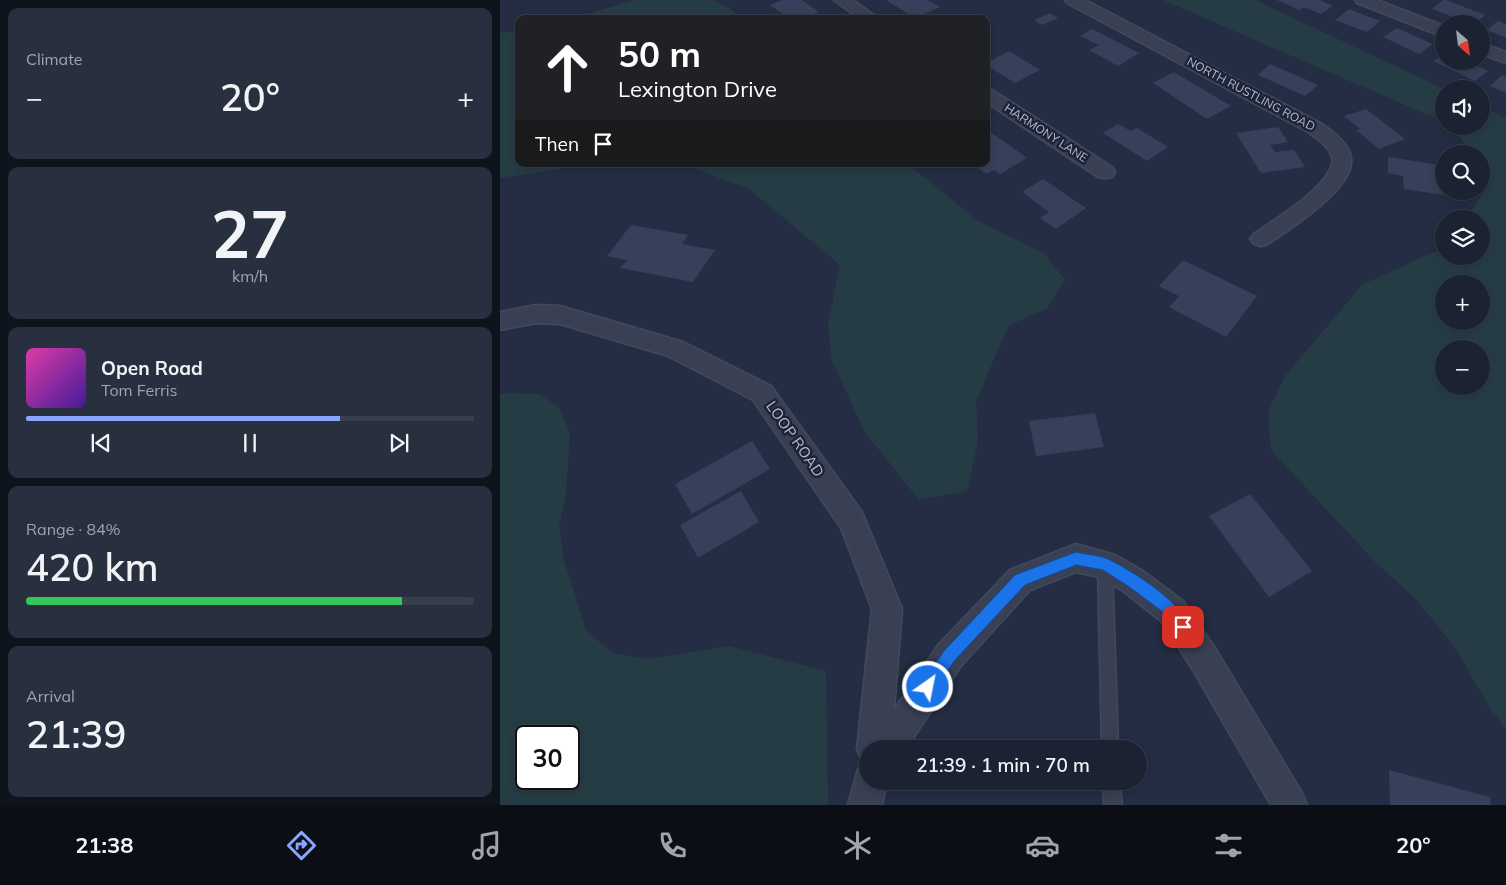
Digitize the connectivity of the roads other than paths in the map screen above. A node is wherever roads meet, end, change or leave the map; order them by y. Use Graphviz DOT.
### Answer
graph roads {
  1 [pos="842,0"];
  2 [pos="1073,0"];
  3 [pos="1364,0"];
  4 [pos="865,15"];
  5 [pos="1435,28"];
  6 [pos="1490,52"];
  7 [pos="1506,58"];
  8 [pos="990,97"];
  9 [pos="1105,172"];
  10 [pos="1261,238"];
  11 [pos="500,321"];
  12 [pos="1105,565"];
  13 [pos="875,740"];
  14 [pos="893,740"];
  15 [pos="1110,740"];
  16 [pos="868,790"];
  17 [pos="1112,790"];
  18 [pos="865,805"];
  19 [pos="1113,805"];
  20 [pos="1290,805"];
  1 -- 4 [label="street"];
  2 -- 10 [label="street, NORTH RUSTLING ROAD"];
  3 -- 5 [label="street"];
  6 -- 7 [label="street"];
  8 -- 9 [label="street, HARMONY LANE"];
  11 -- 13 [label="street, LOOP ROAD"];
  12 -- 14 [label="street"];
  12 -- 15 [label="lane"];
  12 -- 20 [label="street"];
  16 -- 18 [label="street"];
  17 -- 19 [label="lane"];
}
